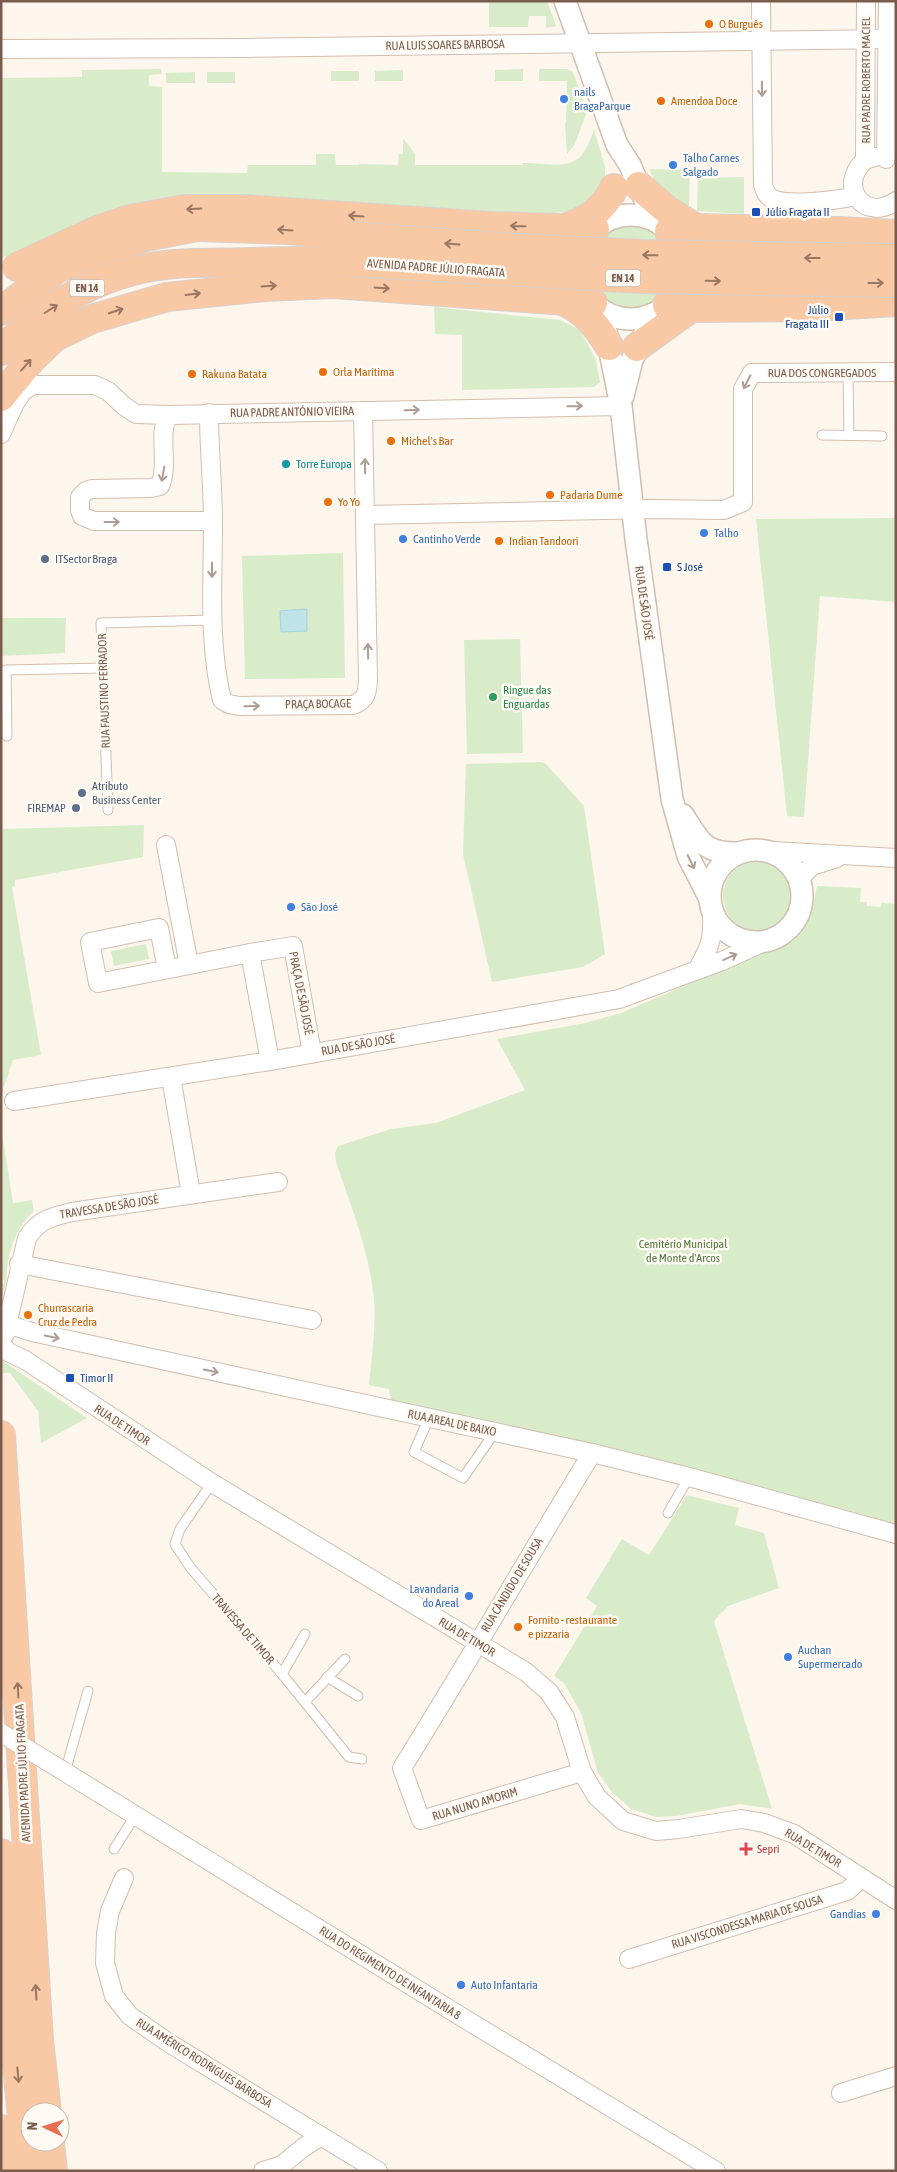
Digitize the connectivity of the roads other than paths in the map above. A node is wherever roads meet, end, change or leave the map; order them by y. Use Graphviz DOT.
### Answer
graph roads {
  1 [pos="565,1"];
  2 [pos="761,1"];
  3 [pos="866,1"];
  4 [pos="888,1"];
  5 [pos="866,39"];
  6 [pos="889,39"];
  7 [pos="762,40"];
  8 [pos="580,44"];
  9 [pos="1,49"];
  10 [pos="865,160"];
  11 [pos="891,161"];
  12 [pos="627,187"];
  13 [pos="856,196"];
  14 [pos="896,201"];
  15 [pos="604,223"];
  16 [pos="660,225"];
  17 [pos="567,227"];
  18 [pos="696,228"];
  19 [pos="896,234"];
  20 [pos="146,237"];
  21 [pos="350,249"];
  22 [pos="896,258"];
  23 [pos="175,264"];
  24 [pos="9,268"];
  25 [pos="896,283"];
  26 [pos="562,300"];
  27 [pos="896,302"];
  28 [pos="597,306"];
  29 [pos="672,308"];
  30 [pos="1,311"];
  31 [pos="55,337"];
  32 [pos="609,346"];
  33 [pos="637,347"];
  34 [pos="1,351"];
  35 [pos="896,372"];
  36 [pos="848,373"];
  37 [pos="1,397"];
  38 [pos="621,406"];
  39 [pos="363,411"];
  40 [pos="209,413"];
  41 [pos="170,415"];
  42 [pos="1,434"];
  43 [pos="822,435"];
  44 [pos="849,435"];
  45 [pos="882,436"];
  46 [pos="632,510"];
  47 [pos="366,515"];
  48 [pos="213,521"];
  49 [pos="212,620"];
  50 [pos="104,668"];
  51 [pos="7,736"];
  52 [pos="672,799"];
  53 [pos="108,810"];
  54 [pos="166,845"];
  55 [pos="772,851"];
  56 [pos="740,853"];
  57 [pos="846,855"];
  58 [pos="896,858"];
  59 [pos="799,879"];
  60 [pos="711,904"];
  61 [pos="762,942"];
  62 [pos="250,953"];
  63 [pos="189,965"];
  64 [pos="167,969"];
  65 [pos="697,970"];
  66 [pos="312,1053"];
  67 [pos="270,1061"];
  68 [pos="171,1077"];
  69 [pos="14,1101"];
  70 [pos="278,1182"];
  71 [pos="191,1194"];
  72 [pos="20,1264"];
  73 [pos="312,1320"];
  74 [pos="4,1322"];
  75 [pos="2,1346"];
  76 [pos="429,1418"];
  77 [pos="495,1432"];
  78 [pos="1,1435"];
  79 [pos="592,1453"];
  80 [pos="689,1476"];
  81 [pos="212,1483"];
  82 [pos="668,1513"];
  83 [pos="896,1534"];
  84 [pos="305,1634"];
  85 [pos="477,1643"];
  86 [pos="345,1659"];
  87 [pos="282,1674"];
  88 [pos="328,1677"];
  89 [pos="88,1691"];
  90 [pos="358,1696"];
  91 [pos="305,1702"];
  92 [pos="11,1740"];
  93 [pos="362,1759"];
  94 [pos="402,1768"];
  95 [pos="65,1772"];
  96 [pos="582,1772"];
  97 [pos="135,1816"];
  98 [pos="114,1849"];
  99 [pos="1,1854"];
  100 [pos="124,1878"];
  101 [pos="862,1878"];
  102 [pos="896,1900"];
  103 [pos="629,1959"];
  104 [pos="10,1992"];
  105 [pos="1,2057"];
  106 [pos="896,2076"];
  107 [pos="841,2093"];
  108 [pos="46,2102"];
  109 [pos="1,2129"];
  110 [pos="321,2136"];
  111 [pos="51,2152"];
  112 [pos="6,2171"];
  113 [pos="27,2171"];
  114 [pos="53,2171"];
  115 [pos="263,2171"];
  116 [pos="378,2171"];
  117 [pos="716,2171"];
  1 -- 8 [label="street"];
  2 -- 7 [label="street"];
  3 -- 5 [label="street, RUA PADRE ROBERTO MACIEL"];
  4 -- 6 [label="street, RUA PADRE ROBERTO MACIEL"];
  5 -- 6 [label="street, RUA LUIS SOARES BARBOSA"];
  5 -- 7 [label="street, RUA LUIS SOARES BARBOSA"];
  5 -- 10 [label="street, RUA PADRE ROBERTO MACIEL"];
  6 -- 11 [label="street, RUA PADRE ROBERTO MACIEL"];
  7 -- 8 [label="street, RUA LUIS SOARES BARBOSA"];
  7 -- 13 [label="street, one-way"];
  8 -- 9 [label="street, RUA LUIS SOARES BARBOSA"];
  8 -- 12 [label="street"];
  10 -- 11 [label="street"];
  10 -- 13 [label="street"];
  12 -- 15 [label="street"];
  12 -- 16 [label="street"];
  12 -- 17 [label="highway"];
  12 -- 18 [label="highway"];
  13 -- 14 [label="street"];
  15 -- 16 [label="street"];
  15 -- 17 [label="highway"];
  15 -- 28 [label="street"];
  16 -- 18 [label="highway"];
  16 -- 29 [label="street"];
  17 -- 24 [label="highway, one-way"];
  18 -- 19 [label="highway"];
  21 -- 20 [label="highway, AVENIDA PADRE JÚLIO FRAGATA / EN 14, one-way"];
  20 -- 24 [label="highway"];
  20 -- 30 [label="highway, AVENIDA PADRE JÚLIO FRAGATA / EN 14"];
  22 -- 21 [label="highway, AVENIDA PADRE JÚLIO FRAGATA / EN 14, one-way, bridge"];
  21 -- 23 [label="highway, AVENIDA PADRE JÚLIO FRAGATA / EN 14"];
  21 -- 25 [label="highway, AVENIDA PADRE JÚLIO FRAGATA / EN 14, one-way, bridge"];
  23 -- 31 [label="highway"];
  34 -- 23 [label="highway, AVENIDA PADRE JÚLIO FRAGATA / EN 14, one-way"];
  26 -- 28 [label="highway"];
  31 -- 26 [label="highway, one-way"];
  26 -- 32 [label="highway"];
  27 -- 29 [label="highway"];
  28 -- 29 [label="street"];
  28 -- 32 [label="street, RUA DE SÃO JOSÉ"];
  29 -- 33 [label="highway"];
  37 -- 31 [label="highway, one-way"];
  32 -- 38 [label="street, RUA DE SÃO JOSÉ"];
  33 -- 38 [label="street, RUA DE SÃO JOSÉ"];
  35 -- 36 [label="street, RUA DOS CONGREGADOS"];
  36 -- 44 [label="lane"];
  36 -- 46 [label="street, RUA DOS CONGREGADOS, one-way"];
  39 -- 38 [label="street, RUA PADRE ANTÓNIO VIEIRA, one-way"];
  38 -- 46 [label="street, RUA DE SÃO JOSÉ"];
  39 -- 40 [label="street, RUA PADRE ANTÓNIO VIEIRA"];
  47 -- 39 [label="street, PRAÇA BOCAGE, one-way"];
  40 -- 41 [label="street, RUA PADRE ANTÓNIO VIEIRA"];
  40 -- 48 [label="street, PRAÇA BOCAGE"];
  41 -- 42 [label="street, RUA PADRE ANTÓNIO VIEIRA"];
  41 -- 48 [label="street, one-way"];
  43 -- 44 [label="lane"];
  44 -- 45 [label="lane"];
  46 -- 47 [label="street"];
  46 -- 52 [label="street, RUA DE SÃO JOSÉ"];
  49 -- 47 [label="street, PRAÇA BOCAGE, one-way"];
  48 -- 49 [label="street, PRAÇA BOCAGE, one-way"];
  49 -- 50 [label="lane, RUA FAUSTINO FERRADOR"];
  50 -- 51 [label="lane"];
  50 -- 53 [label="lane, RUA FAUSTINO FERRADOR"];
  52 -- 56 [label="street, RUA DE SÃO JOSÉ"];
  52 -- 60 [label="street, RUA DE SÃO JOSÉ, one-way"];
  54 -- 63 [label="street"];
  55 -- 56 [label="street"];
  55 -- 57 [label="street"];
  55 -- 59 [label="street"];
  56 -- 60 [label="street"];
  57 -- 58 [label="street"];
  57 -- 59 [label="street"];
  59 -- 61 [label="street"];
  60 -- 61 [label="street"];
  60 -- 65 [label="street, RUA DE SÃO JOSÉ"];
  65 -- 61 [label="street, RUA DE SÃO JOSÉ, one-way"];
  62 -- 63 [label="street, PRAÇA DE SÃO JOSÉ"];
  62 -- 66 [label="street, PRAÇA DE SÃO JOSÉ"];
  62 -- 67 [label="street"];
  63 -- 64 [label="street, PRAÇA DE SÃO JOSÉ"];
  64 -- 64 [label="street, PRAÇA DE SÃO JOSÉ"];
  65 -- 66 [label="street, RUA DE SÃO JOSÉ"];
  66 -- 67 [label="street, RUA DE SÃO JOSÉ"];
  67 -- 68 [label="street, RUA DE SÃO JOSÉ"];
  68 -- 69 [label="street, RUA DE SÃO JOSÉ"];
  68 -- 71 [label="street"];
  70 -- 71 [label="street, TRAVESSA DE SÃO JOSÉ"];
  71 -- 72 [label="street, TRAVESSA DE SÃO JOSÉ"];
  72 -- 73 [label="street"];
  72 -- 74 [label="street, TRAVESSA DE SÃO JOSÉ"];
  74 -- 75 [label="street, TRAVESSA DE SÃO JOSÉ"];
  74 -- 76 [label="street, RUA AREAL DE BAIXO, one-way"];
  75 -- 81 [label="street, RUA DE TIMOR"];
  76 -- 77 [label="street, RUA AREAL DE BAIXO"];
  76 -- 77 [label="lane"];
  77 -- 79 [label="street, RUA AREAL DE BAIXO"];
  92 -- 78 [label="highway, AVENIDA PADRE JÚLIO FRAGATA, one-way"];
  79 -- 80 [label="street, RUA AREAL DE BAIXO"];
  79 -- 85 [label="street, RUA CÂNDIDO DE SOUSA"];
  80 -- 82 [label="lane"];
  80 -- 83 [label="street, RUA AREAL DE BAIXO"];
  81 -- 85 [label="street, RUA DE TIMOR"];
  81 -- 87 [label="lane, TRAVESSA DE TIMOR"];
  84 -- 87 [label="lane"];
  85 -- 94 [label="street, RUA CÂNDIDO DE SOUSA"];
  85 -- 96 [label="street, RUA DE TIMOR"];
  86 -- 88 [label="lane"];
  87 -- 91 [label="lane, TRAVESSA DE TIMOR"];
  88 -- 90 [label="lane"];
  88 -- 91 [label="lane"];
  89 -- 95 [label="lane"];
  91 -- 93 [label="lane, TRAVESSA DE TIMOR"];
  92 -- 95 [label="street, RUA DO REGIMENTO DE INFANTARIA 8, bridge"];
  108 -- 92 [label="highway, AVENIDA PADRE JÚLIO FRAGATA, one-way"];
  94 -- 96 [label="street, RUA NUNO AMORIM"];
  95 -- 97 [label="street, RUA DO REGIMENTO DE INFANTARIA 8"];
  96 -- 101 [label="street, RUA DE TIMOR"];
  97 -- 98 [label="lane"];
  97 -- 117 [label="street, RUA DO REGIMENTO DE INFANTARIA 8"];
  99 -- 104 [label="highway"];
  100 -- 110 [label="street, RUA AMÉRICO RODRIGUES BARBOSA"];
  101 -- 102 [label="street, RUA DE TIMOR"];
  101 -- 103 [label="street, RUA VISCONDESSA MARIA DE SOUSA"];
  104 -- 105 [label="highway"];
  104 -- 113 [label="highway, one-way"];
  106 -- 107 [label="street"];
  109 -- 112 [label="highway"];
  110 -- 115 [label="street"];
  110 -- 116 [label="street, RUA AMÉRICO RODRIGUES BARBOSA"];
  111 -- 114 [label="highway"];
}
